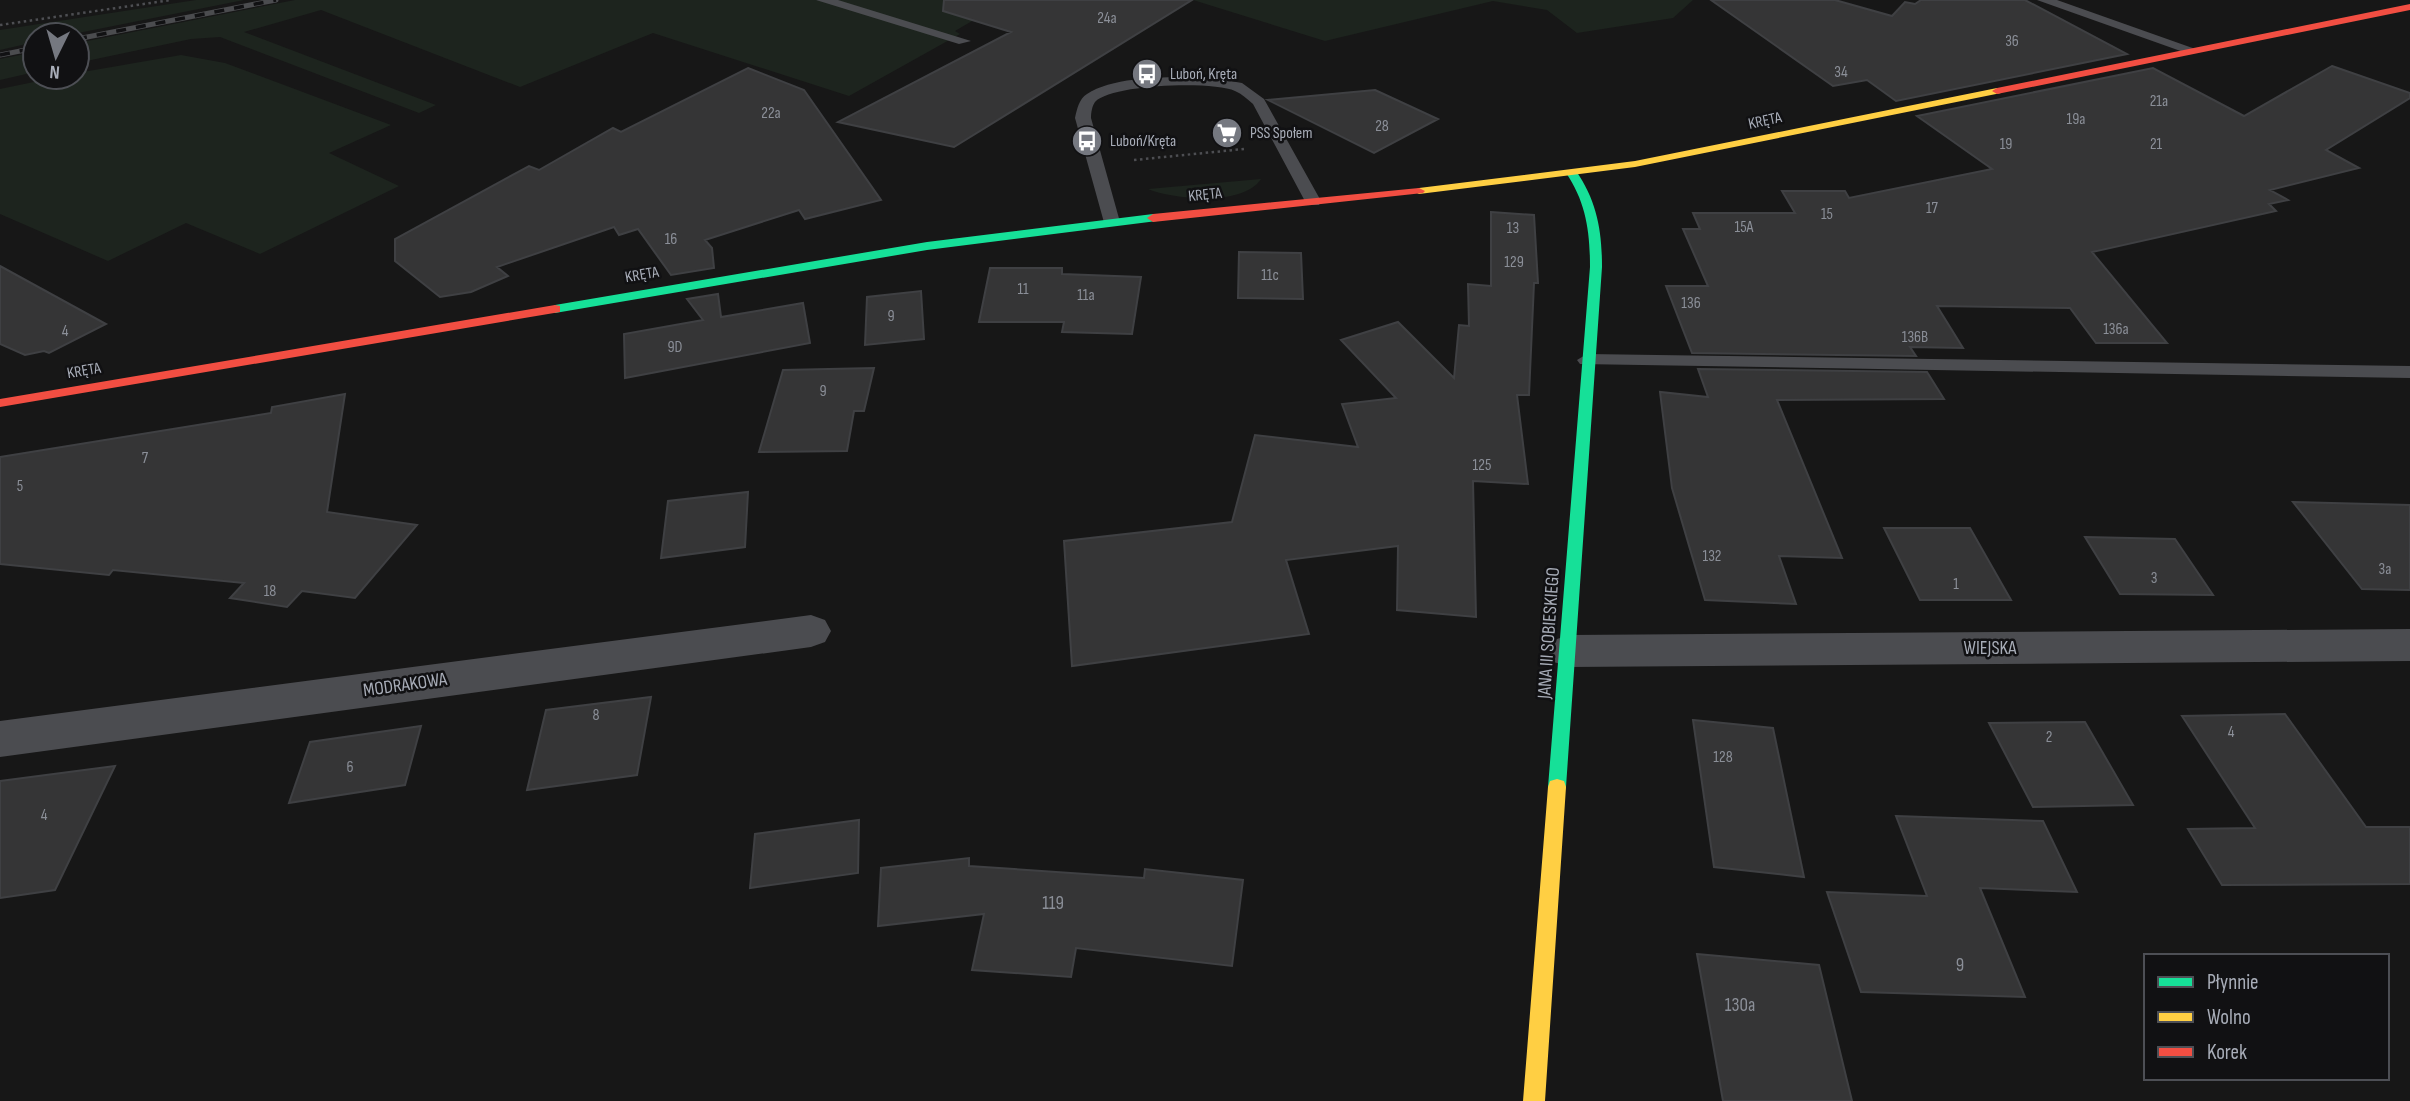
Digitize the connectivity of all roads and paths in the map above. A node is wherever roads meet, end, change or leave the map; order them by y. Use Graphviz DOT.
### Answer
graph roads {
  1 [pos="171,0"];
  2 [pos="823,0"];
  3 [pos="2044,0"];
  4 [pos="2410,7"];
  5 [pos="0,25"];
  6 [pos="964,41"];
  7 [pos="2194,51"];
  8 [pos="1281,145"];
  9 [pos="1094,164"];
  10 [pos="1572,173"];
  11 [pos="1313,201"];
  12 [pos="1111,222"];
  13 [pos="1587,360"];
  14 [pos="2410,372"];
  15 [pos="0,403"];
  16 [pos="811,632"];
  17 [pos="2410,645"];
  18 [pos="1569,651"];
  19 [pos="0,738"];
  20 [pos="1534,1101"];
  1 -- 5 [label="path"];
  2 -- 6 [label="lane"];
  3 -- 7 [label="lane"];
  4 -- 7 [label="street, KRĘTA"];
  7 -- 10 [label="street, KRĘTA"];
  8 -- 9 [label="path"];
  8 -- 9 [label="lane"];
  8 -- 11 [label="lane"];
  9 -- 12 [label="lane"];
  10 -- 11 [label="street, KRĘTA"];
  10 -- 13 [label="street, JANA III SOBIESKIEGO"];
  11 -- 12 [label="street, KRĘTA"];
  12 -- 15 [label="street, KRĘTA"];
  13 -- 14 [label="lane"];
  13 -- 18 [label="street, JANA III SOBIESKIEGO"];
  16 -- 19 [label="street, MODRAKOWA"];
  17 -- 18 [label="street, WIEJSKA"];
  18 -- 20 [label="street, JANA III SOBIESKIEGO"];
}
